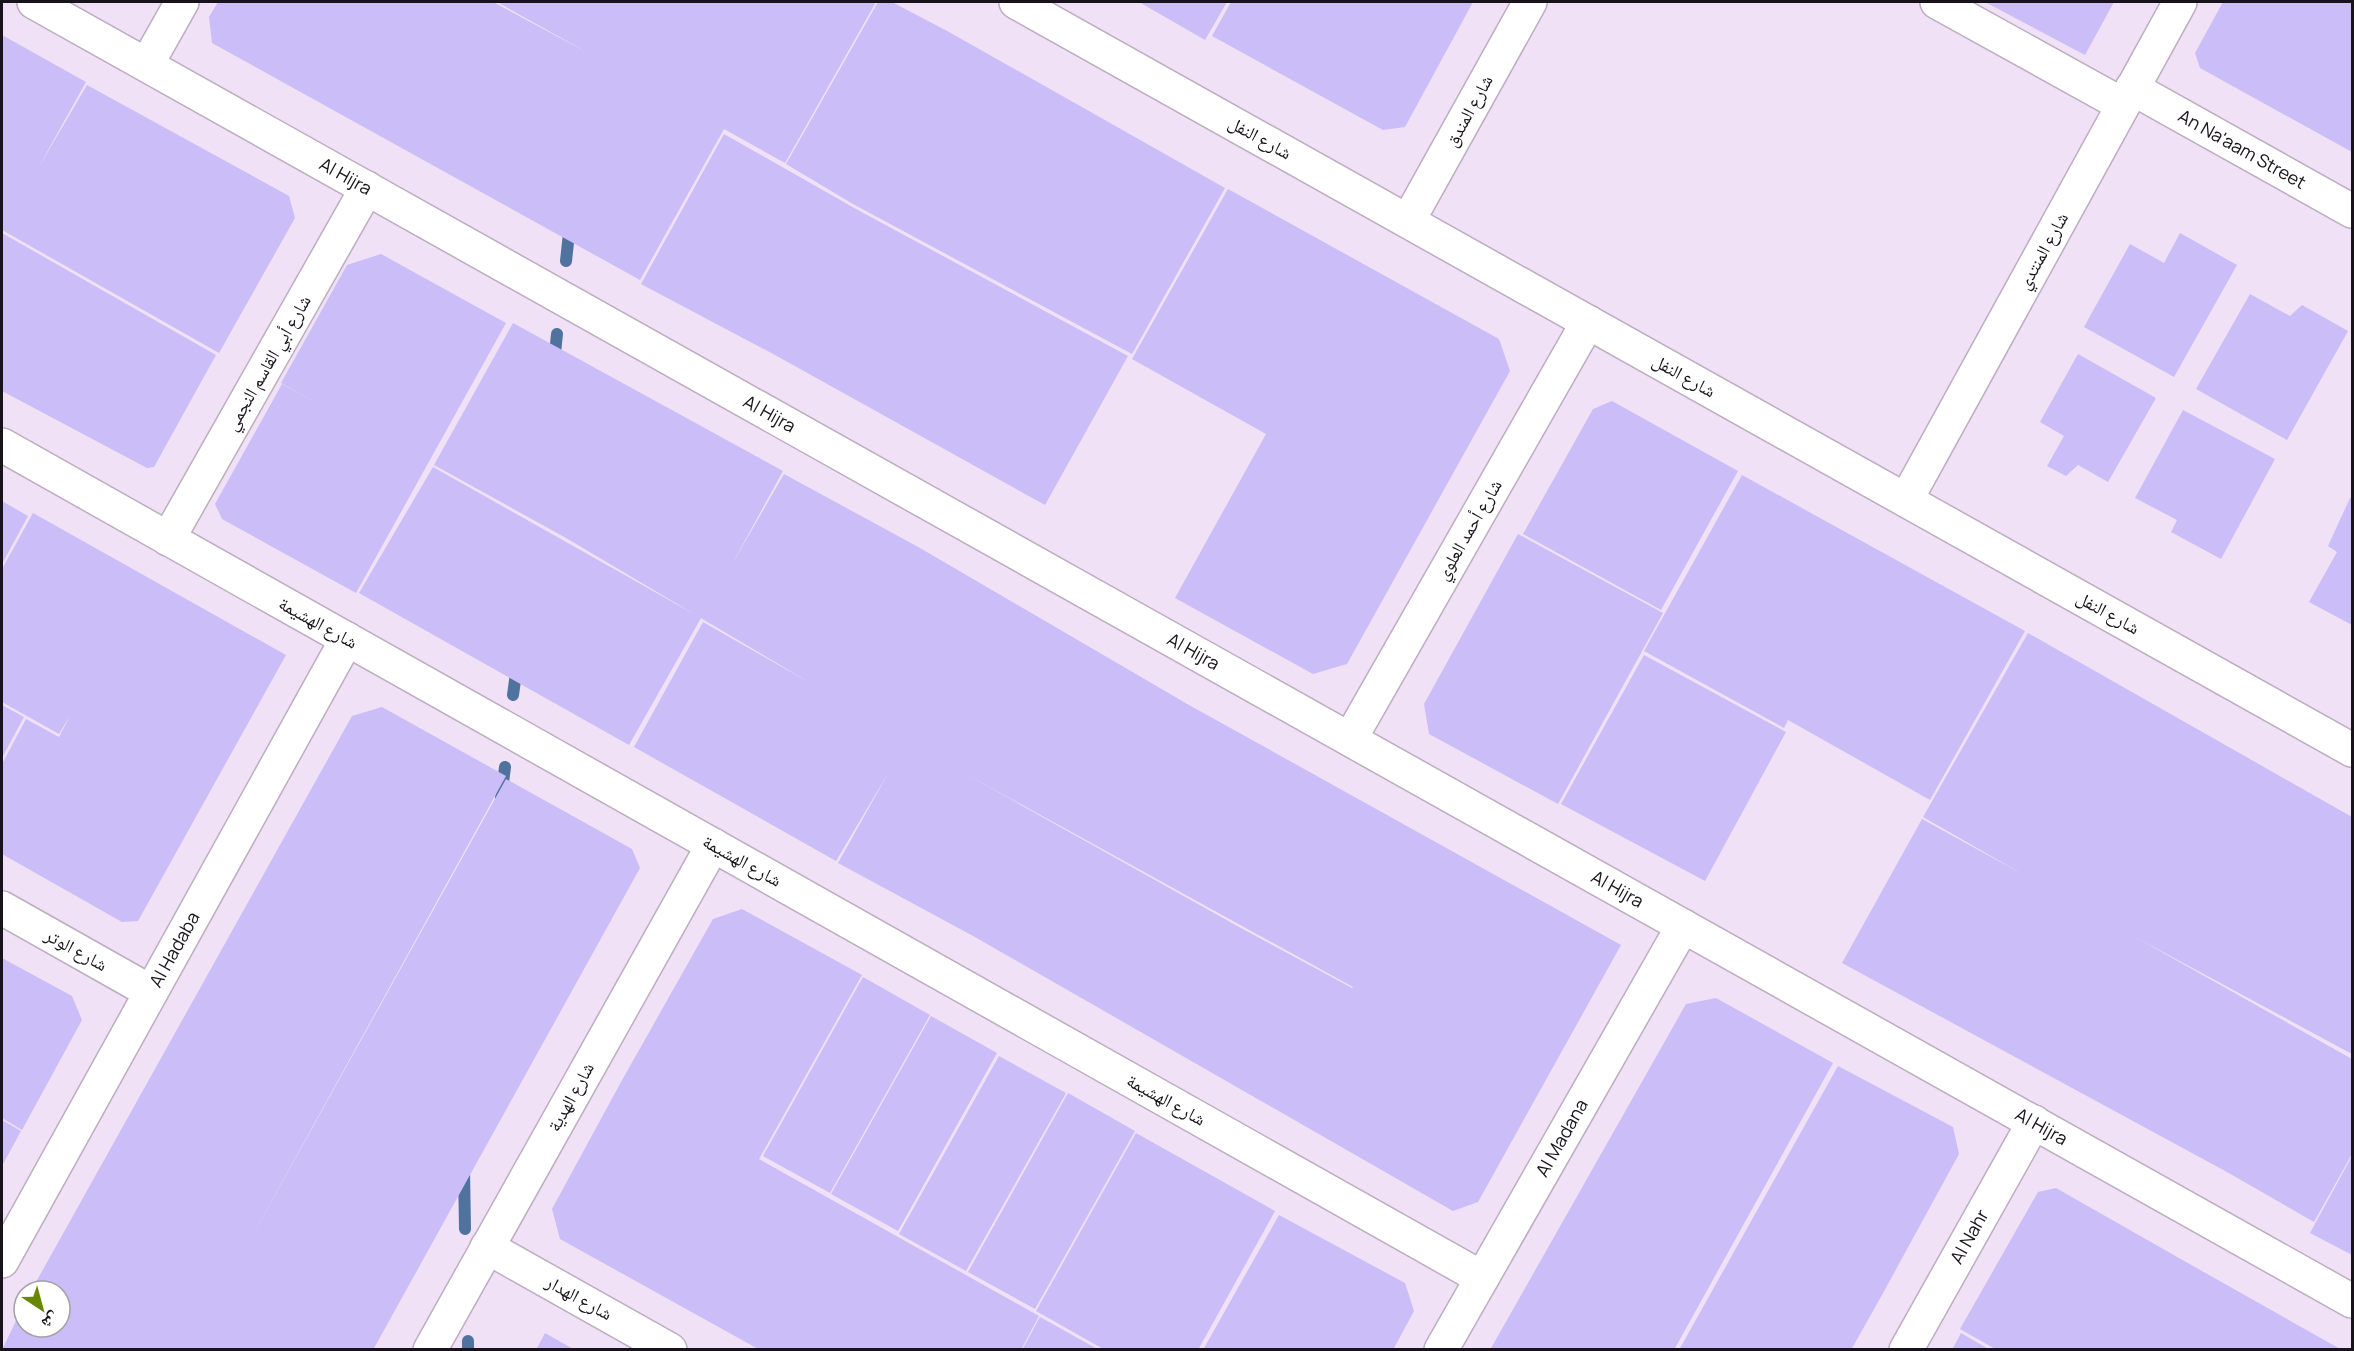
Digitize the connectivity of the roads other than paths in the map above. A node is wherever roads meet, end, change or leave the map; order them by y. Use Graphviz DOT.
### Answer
graph roads {
  1 [pos="34,2"];
  2 [pos="182,2"];
  3 [pos="1016,2"];
  4 [pos="1530,2"];
  5 [pos="1937,2"];
  6 [pos="2180,2"];
  7 [pos="147,64"];
  8 [pos="2128,96"];
  9 [pos="367,188"];
  10 [pos="2352,212"];
  11 [pos="1408,221"];
  12 [pos="1588,322"];
  13 [pos="2,445"];
  14 [pos="1906,500"];
  15 [pos="168,538"];
  16 [pos="347,639"];
  17 [pos="1350,739"];
  18 [pos="2352,750"];
  19 [pos="713,845"];
  20 [pos="2,908"];
  21 [pos="1683,926"];
  22 [pos="151,992"];
  23 [pos="2034,1122"];
  24 [pos="487,1248"];
  25 [pos="2,1261"];
  26 [pos="1482,1278"];
  27 [pos="2352,1301"];
  28 [pos="430,1350"];
  29 [pos="670,1350"];
  30 [pos="1442,1350"];
  31 [pos="1906,1350"];
  1 -- 7 [label="street, Al Hijra"];
  2 -- 7 [label="street"];
  3 -- 11 [label="street, شارع النفل"];
  4 -- 11 [label="street, شارع المندق"];
  5 -- 8 [label="street, An Na'aam Street"];
  6 -- 8 [label="street, شارع المنتدي"];
  7 -- 9 [label="street, Al Hijra"];
  8 -- 10 [label="street, An Na'aam Street"];
  8 -- 14 [label="street, شارع المنتدي"];
  9 -- 15 [label="street, شارع أبي القاسم النجمي"];
  9 -- 17 [label="street, Al Hijra"];
  11 -- 12 [label="street, شارع النفل"];
  12 -- 14 [label="street, شارع النفل"];
  12 -- 17 [label="street, شارع أحمد العلوي"];
  13 -- 15 [label="street, شارع الهشيمة"];
  14 -- 18 [label="street, شارع النفل"];
  15 -- 16 [label="street, شارع الهشيمة"];
  16 -- 19 [label="street, شارع الهشيمة"];
  16 -- 22 [label="street, Al Hadaba"];
  17 -- 21 [label="street, Al Hijra"];
  19 -- 24 [label="street, شارع الهدية"];
  19 -- 26 [label="street, شارع الهشيمة"];
  20 -- 22 [label="street, شارع الوتر"];
  21 -- 23 [label="street, Al Hijra"];
  21 -- 26 [label="street, Al Madana"];
  22 -- 25 [label="street, Al Hadaba"];
  23 -- 27 [label="street, Al Hijra"];
  23 -- 31 [label="street, Al Nahr"];
  24 -- 28 [label="street, شارع الهدية"];
  24 -- 29 [label="street, شارع الهدار"];
  26 -- 30 [label="street, Al Madana"];
}
